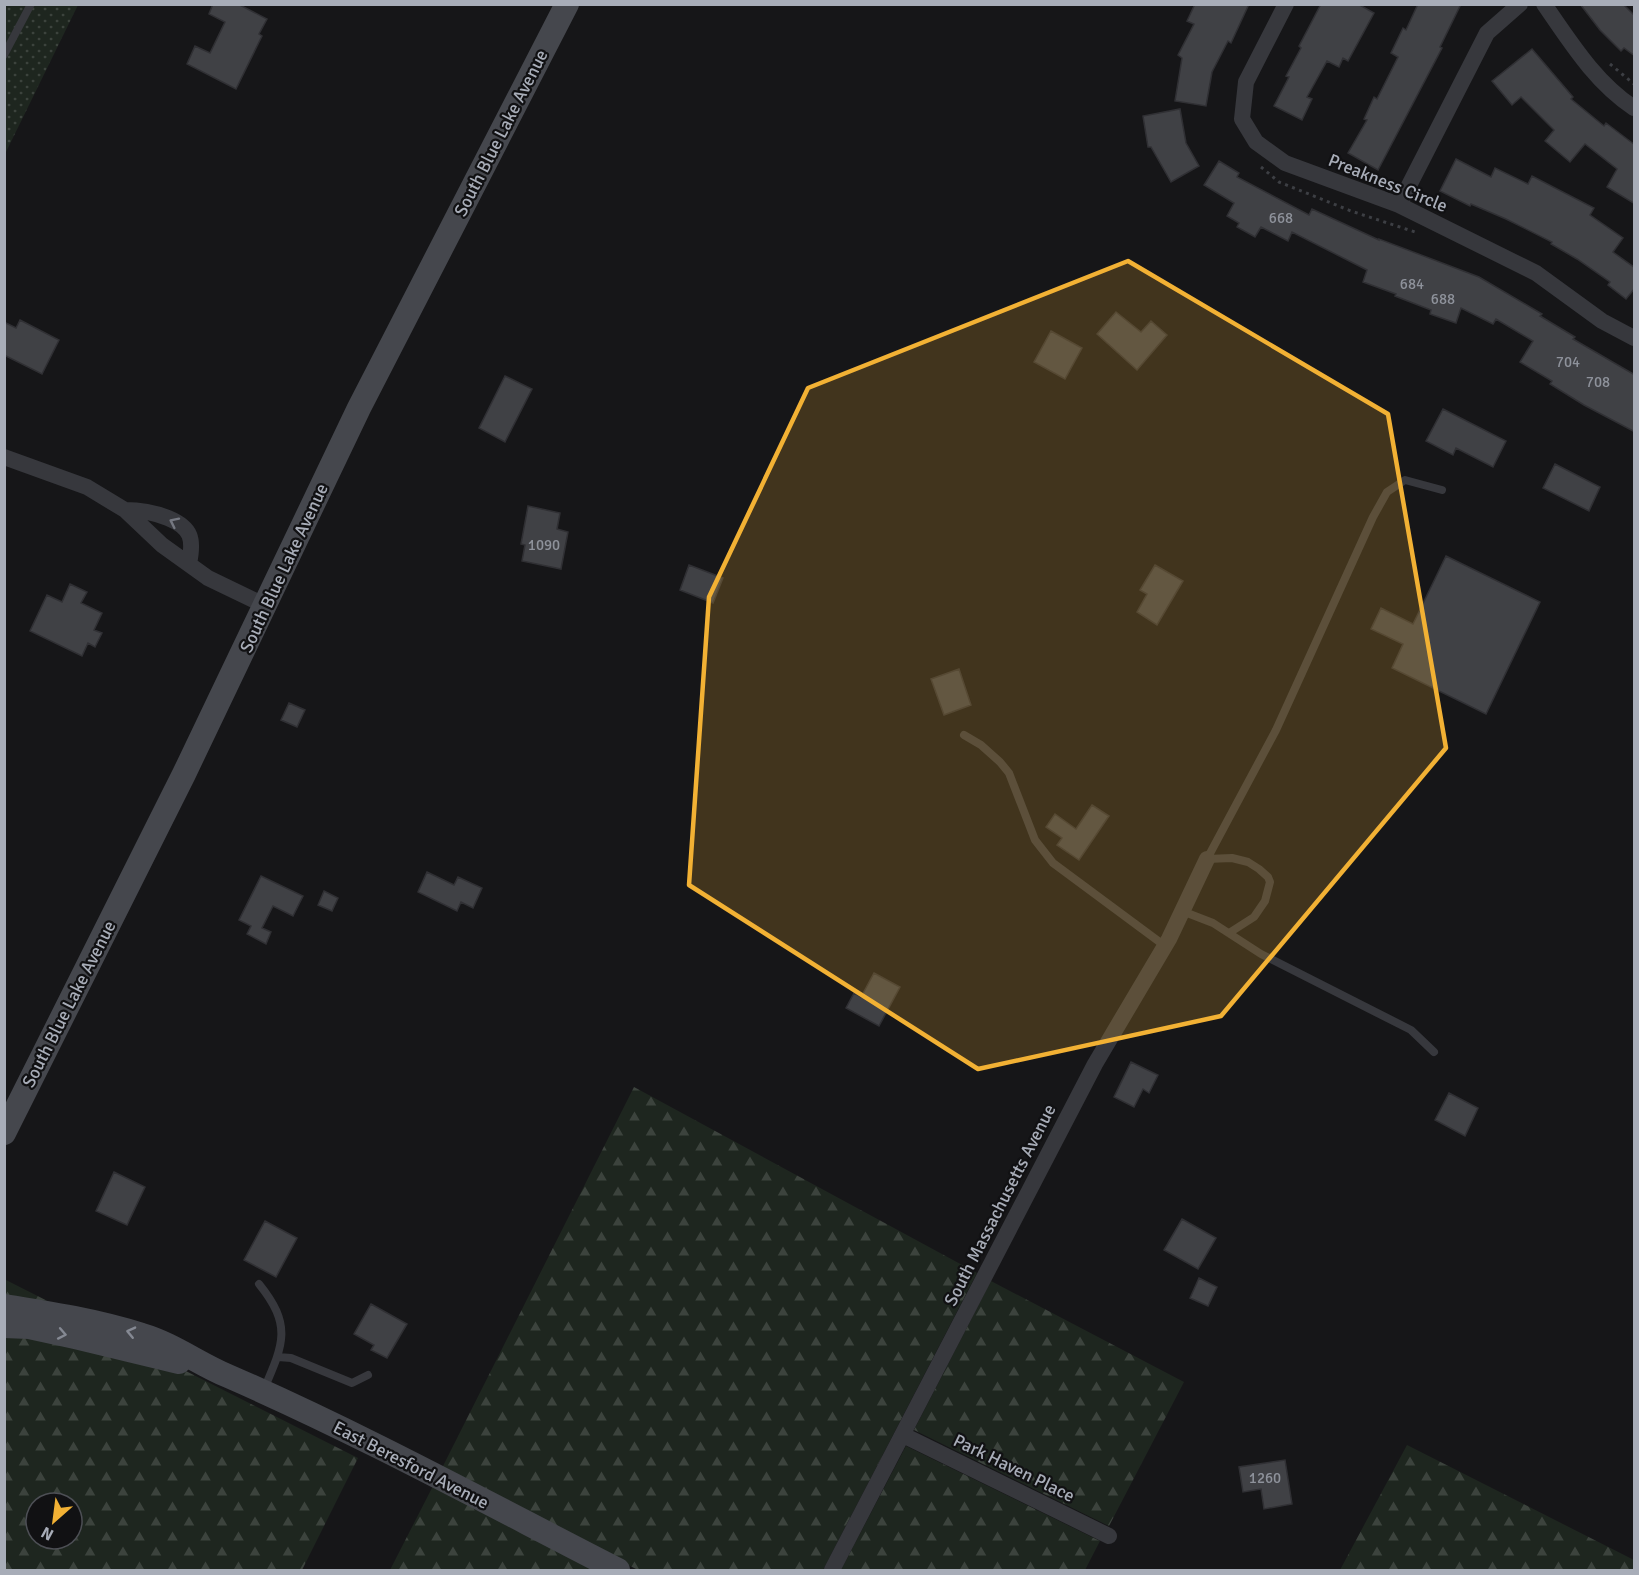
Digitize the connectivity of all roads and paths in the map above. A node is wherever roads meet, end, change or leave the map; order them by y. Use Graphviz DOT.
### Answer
graph roads {
  1 [pos="31,4"];
  2 [pos="567,4"];
  3 [pos="1286,4"];
  4 [pos="1520,4"];
  5 [pos="1544,4"];
  6 [pos="4,56"];
  7 [pos="1605,60"];
  8 [pos="1635,84"];
  9 [pos="1635,108"];
  10 [pos="1399,205"];
  11 [pos="1635,338"];
  12 [pos="4,457"];
  13 [pos="1442,490"];
  14 [pos="125,510"];
  15 [pos="189,564"];
  16 [pos="266,606"];
  17 [pos="964,735"];
  18 [pos="1207,859"];
  19 [pos="1182,910"];
  20 [pos="1228,933"];
  21 [pos="1165,946"];
  22 [pos="1434,1052"];
  23 [pos="6,1128"];
  24 [pos="259,1284"];
  25 [pos="4,1306"];
  26 [pos="4,1326"];
  27 [pos="278,1358"];
  28 [pos="202,1365"];
  29 [pos="368,1375"];
  30 [pos="263,1392"];
  31 [pos="903,1435"];
  32 [pos="1109,1536"];
  33 [pos="618,1570"];
  34 [pos="832,1570"];
  1 -- 6 [label="lane"];
  2 -- 16 [label="main road, South Blue Lake Avenue"];
  3 -- 10 [label="street, Preakness Circle"];
  4 -- 10 [label="street"];
  5 -- 9 [label="street"];
  7 -- 8 [label="path"];
  10 -- 11 [label="street, Preakness Circle"];
  12 -- 14 [label="street"];
  13 -- 18 [label="lane"];
  14 -- 15 [label="street"];
  15 -- 14 [label="street, one-way"];
  15 -- 16 [label="street"];
  16 -- 23 [label="main road, South Blue Lake Avenue"];
  17 -- 21 [label="lane"];
  18 -- 19 [label="street, South Massachusetts Avenue"];
  18 -- 20 [label="lane"];
  19 -- 20 [label="lane"];
  19 -- 21 [label="street, South Massachusetts Avenue"];
  20 -- 22 [label="lane"];
  21 -- 31 [label="street, South Massachusetts Avenue"];
  24 -- 27 [label="lane"];
  28 -- 25 [label="main road, East Beresford Avenue, one-way"];
  26 -- 28 [label="main road, East Beresford Avenue, one-way"];
  27 -- 29 [label="lane"];
  27 -- 30 [label="lane"];
  28 -- 30 [label="main road, East Beresford Avenue"];
  30 -- 33 [label="main road, East Beresford Avenue"];
  31 -- 32 [label="street, Park Haven Place"];
  31 -- 34 [label="street, South Massachusetts Avenue"];
}
